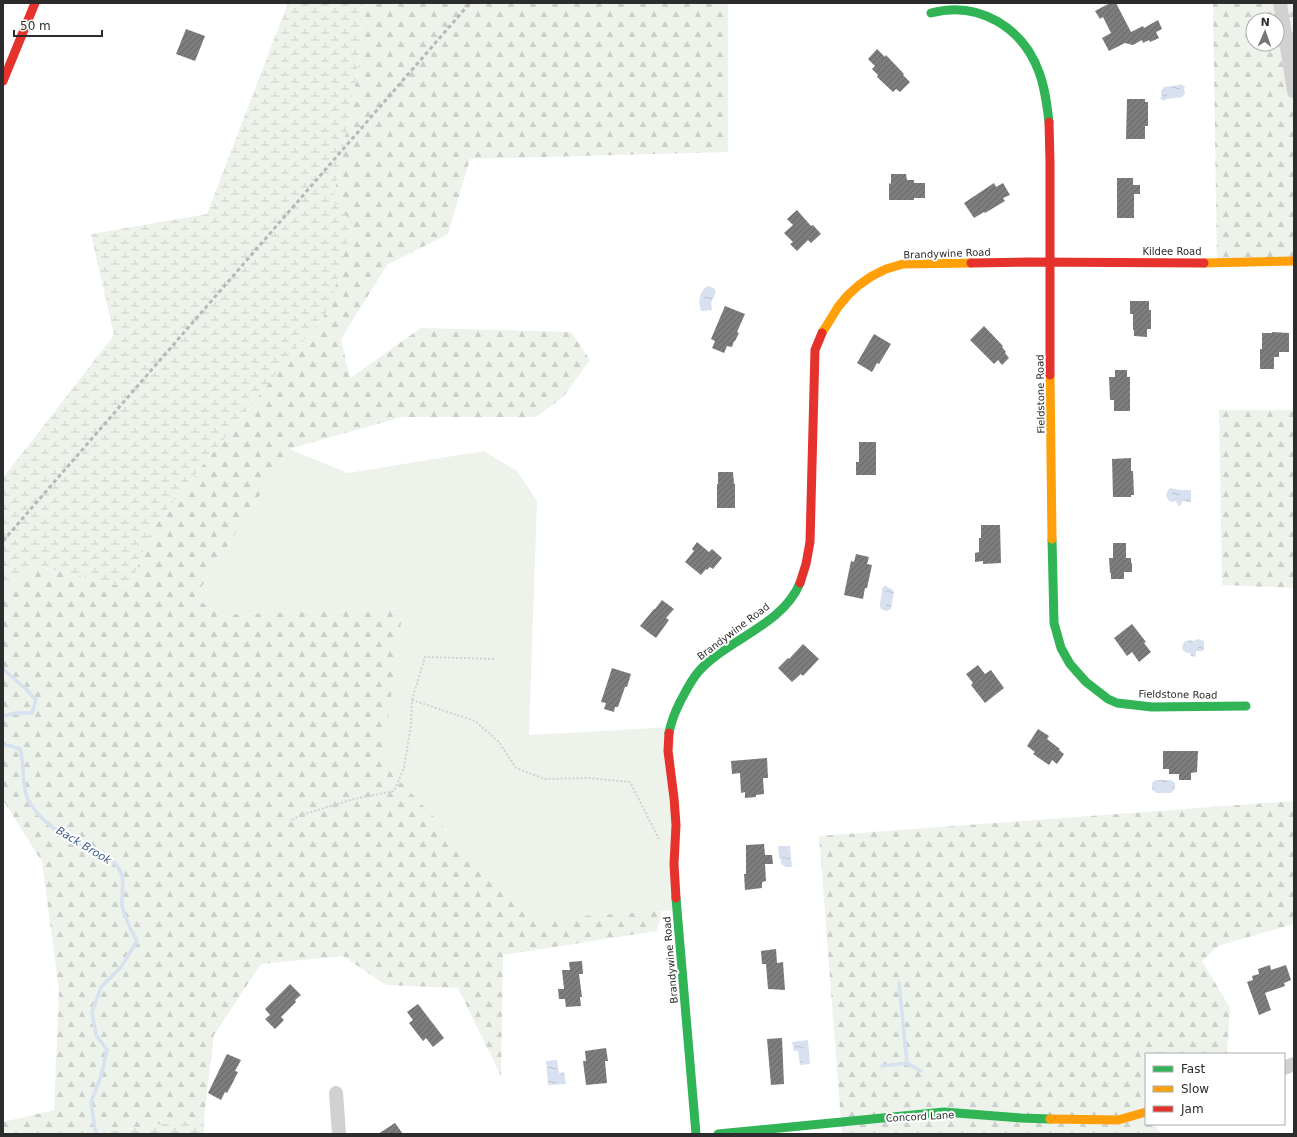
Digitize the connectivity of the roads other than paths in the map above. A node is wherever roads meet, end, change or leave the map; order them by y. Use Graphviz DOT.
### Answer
graph roads {
  1 [pos="35,3"];
  2 [pos="1280,3"];
  3 [pos="930,13"];
  4 [pos="1291,52"];
  5 [pos="3,81"];
  6 [pos="1294,91"];
  7 [pos="1294,261"];
  8 [pos="1050,262"];
  9 [pos="1246,706"];
  10 [pos="336,1093"];
  11 [pos="1145,1112"];
  12 [pos="339,1134"];
  13 [pos="696,1134"];
  14 [pos="718,1134"];
  1 -- 5 [label="street"];
  2 -- 4 [label="street"];
  3 -- 8 [label="street, Fieldstone Road"];
  4 -- 6 [label="street"];
  7 -- 8 [label="street, Kildee Road"];
  8 -- 9 [label="street, Fieldstone Road"];
  8 -- 13 [label="street, Brandywine Road"];
  10 -- 12 [label="street"];
  11 -- 14 [label="street, Concord Lane"];
}
